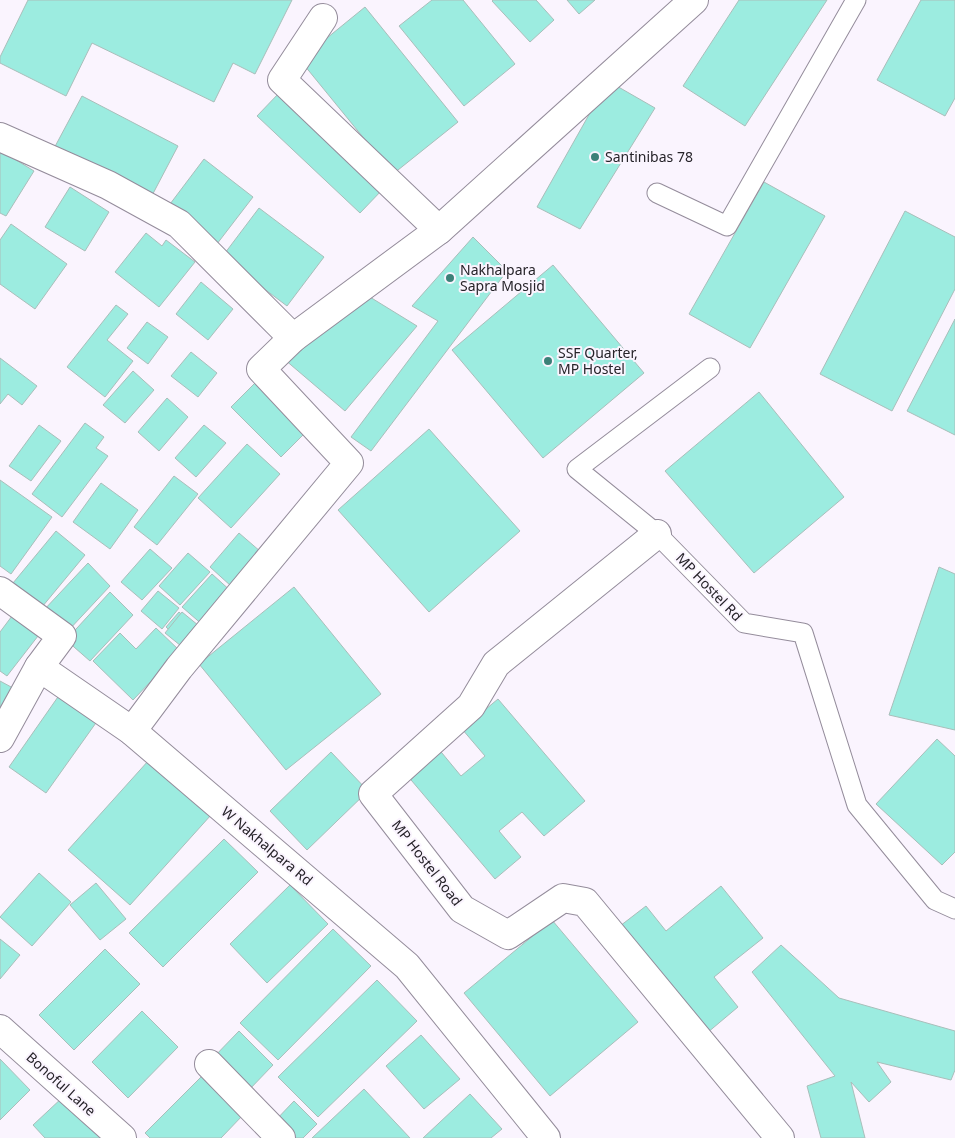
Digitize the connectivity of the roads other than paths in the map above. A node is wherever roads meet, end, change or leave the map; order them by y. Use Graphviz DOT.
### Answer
graph roads {
  1 [pos="694,0"];
  2 [pos="856,0"];
  3 [pos="322,18"];
  4 [pos="0,137"];
  5 [pos="657,194"];
  6 [pos="440,230"];
  7 [pos="293,338"];
  8 [pos="710,368"];
  9 [pos="657,534"];
  10 [pos="0,591"];
  11 [pos="39,667"];
  12 [pos="132,731"];
  13 [pos="0,738"];
  14 [pos="955,909"];
  15 [pos="0,1029"];
  16 [pos="209,1064"];
  17 [pos="122,1138"];
  18 [pos="281,1138"];
  19 [pos="546,1138"];
  20 [pos="780,1138"];
  1 -- 6 [label="street"];
  2 -- 5 [label="lane"];
  3 -- 6 [label="street"];
  4 -- 7 [label="street"];
  6 -- 7 [label="street"];
  7 -- 12 [label="street"];
  8 -- 9 [label="lane, MP Hostel Rd"];
  9 -- 14 [label="lane, MP Hostel Rd"];
  9 -- 20 [label="street, MP Hostel Road"];
  10 -- 11 [label="street"];
  11 -- 12 [label="street, W Nakhalpara Rd"];
  11 -- 13 [label="street"];
  12 -- 19 [label="street, W Nakhalpara Rd"];
  15 -- 17 [label="street, Bonoful Lane"];
  16 -- 18 [label="street"];
}
